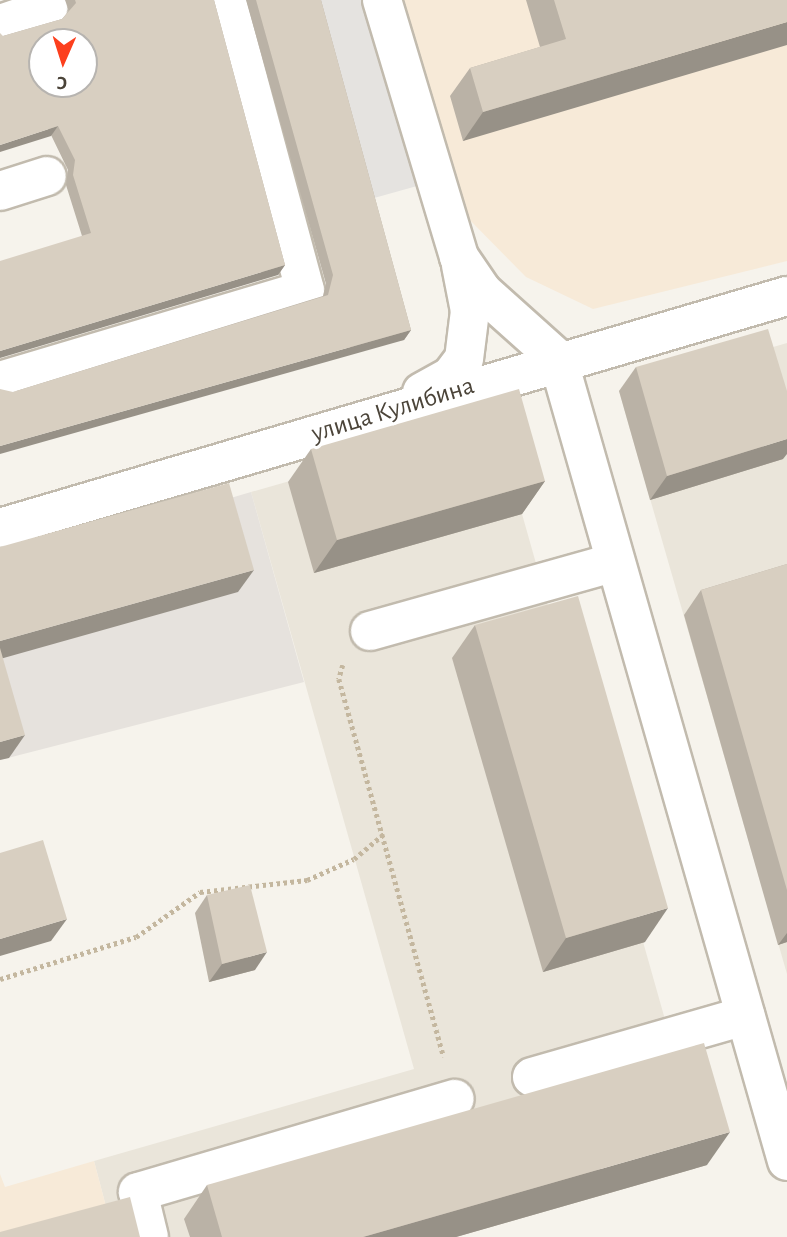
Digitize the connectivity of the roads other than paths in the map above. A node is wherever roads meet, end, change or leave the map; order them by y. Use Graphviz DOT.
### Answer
graph roads {
  1 [pos="227,0"];
  2 [pos="382,0"];
  3 [pos="48,8"];
  4 [pos="0,24"];
  5 [pos="47,176"];
  6 [pos="0,191"];
  7 [pos="459,257"];
  8 [pos="787,296"];
  9 [pos="558,359"];
  10 [pos="0,381"];
  11 [pos="373,416"];
  12 [pos="0,528"];
  13 [pos="612,564"];
  14 [pos="370,631"];
  15 [pos="745,1016"];
  16 [pos="532,1077"];
  17 [pos="455,1099"];
  18 [pos="787,1161"];
  19 [pos="149,1237"];
  1 -- 10 [label="street"];
  2 -- 7 [label="street"];
  3 -- 4 [label="street"];
  5 -- 6 [label="street"];
  7 -- 9 [label="street"];
  7 -- 11 [label="street"];
  8 -- 9 [label="street, улица Кулибина"];
  9 -- 11 [label="street, улица Кулибина"];
  9 -- 13 [label="street"];
  11 -- 12 [label="street, улица Кулибина"];
  13 -- 14 [label="street"];
  13 -- 15 [label="street"];
  15 -- 16 [label="street"];
  15 -- 18 [label="street"];
  17 -- 19 [label="street"];
}
